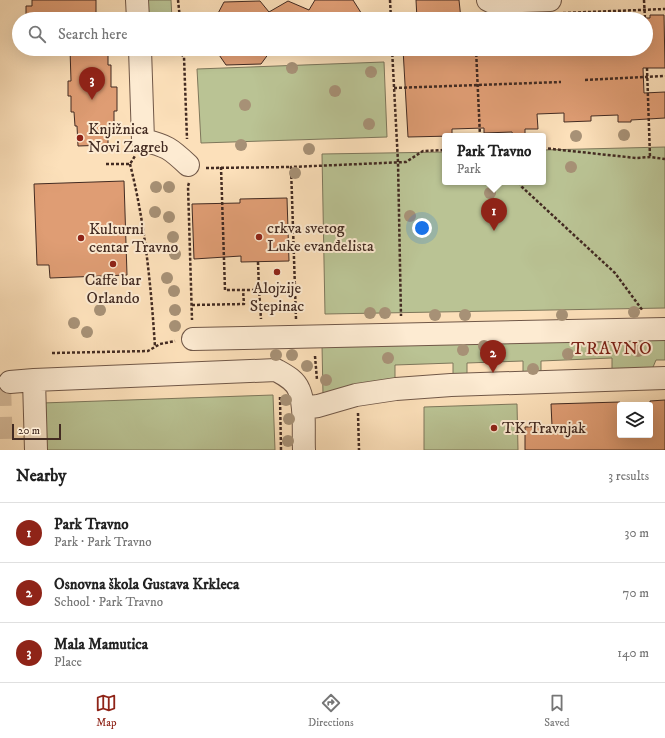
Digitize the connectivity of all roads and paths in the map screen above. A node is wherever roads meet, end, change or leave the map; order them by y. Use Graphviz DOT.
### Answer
graph roads {
  1 [pos="138,0"];
  2 [pos="178,0"];
  3 [pos="390,0"];
  4 [pos="550,0"];
  5 [pos="644,0"];
  6 [pos="645,9"];
  7 [pos="665,9"];
  8 [pos="138,12"];
  9 [pos="179,12"];
  10 [pos="391,12"];
  11 [pos="480,12"];
  12 [pos="140,56"];
  13 [pos="183,56"];
  14 [pos="392,56"];
  15 [pos="476,56"];
  16 [pos="647,68"];
  17 [pos="647,76"];
  18 [pos="665,76"];
  19 [pos="585,80"];
  20 [pos="561,82"];
  21 [pos="477,85"];
  22 [pos="394,88"];
  23 [pos="480,133"];
  24 [pos="143,140"];
  25 [pos="546,148"];
  26 [pos="442,150"];
  27 [pos="650,157"];
  28 [pos="665,159"];
  29 [pos="398,162"];
  30 [pos="106,164"];
  31 [pos="130,164"];
  32 [pos="191,167"];
  33 [pos="221,167"];
  34 [pos="291,167"];
  35 [pos="521,185"];
  36 [pos="258,262"];
  37 [pos="243,290"];
  38 [pos="259,290"];
  39 [pos="192,305"];
  40 [pos="260,306"];
  41 [pos="661,329"];
  42 [pos="401,335"];
  43 [pos="305,337"];
  44 [pos="193,340"];
  45 [pos="155,346"];
  46 [pos="52,353"];
  47 [pos="279,372"];
  48 [pos="665,378"];
  49 [pos="34,380"];
  50 [pos="10,382"];
  51 [pos="317,383"];
  52 [pos="358,406"];
  53 [pos="303,408"];
  54 [pos="36,450"];
  55 [pos="281,450"];
  56 [pos="304,450"];
  57 [pos="359,450"];
  1 -- 8 [label="street"];
  2 -- 9 [label="path"];
  3 -- 10 [label="path"];
  4 -- 11 [label="street"];
  5 -- 6 [label="path"];
  6 -- 7 [label="path"];
  12 -- 24 [label="street"];
  13 -- 32 [label="path"];
  14 -- 22 [label="path"];
  15 -- 21 [label="path"];
  16 -- 17 [label="path"];
  17 -- 18 [label="path"];
  17 -- 19 [label="path"];
  17 -- 27 [label="path"];
  20 -- 21 [label="path"];
  21 -- 22 [label="path"];
  21 -- 23 [label="path"];
  22 -- 29 [label="path"];
  24 -- 31 [label="path"];
  24 -- 32 [label="street"];
  25 -- 27 [label="path"];
  26 -- 29 [label="path"];
  27 -- 28 [label="path"];
  29 -- 34 [label="path"];
  29 -- 42 [label="path"];
  30 -- 31 [label="path"];
  31 -- 45 [label="path"];
  32 -- 33 [label="path"];
  32 -- 39 [label="path"];
  33 -- 34 [label="path"];
  33 -- 37 [label="path"];
  34 -- 43 [label="path"];
  35 -- 41 [label="path"];
  36 -- 38 [label="path"];
  37 -- 38 [label="path"];
  37 -- 39 [label="path"];
  38 -- 40 [label="path"];
  39 -- 44 [label="path"];
  41 -- 42 [label="street"];
  42 -- 43 [label="street"];
  43 -- 44 [label="street"];
  43 -- 51 [label="path"];
  44 -- 45 [label="path"];
  45 -- 46 [label="path"];
  47 -- 49 [label="street"];
  47 -- 53 [label="street"];
  47 -- 55 [label="path"];
  48 -- 53 [label="street"];
  49 -- 50 [label="street"];
  49 -- 54 [label="street"];
  52 -- 57 [label="path"];
  53 -- 56 [label="street"];
}
